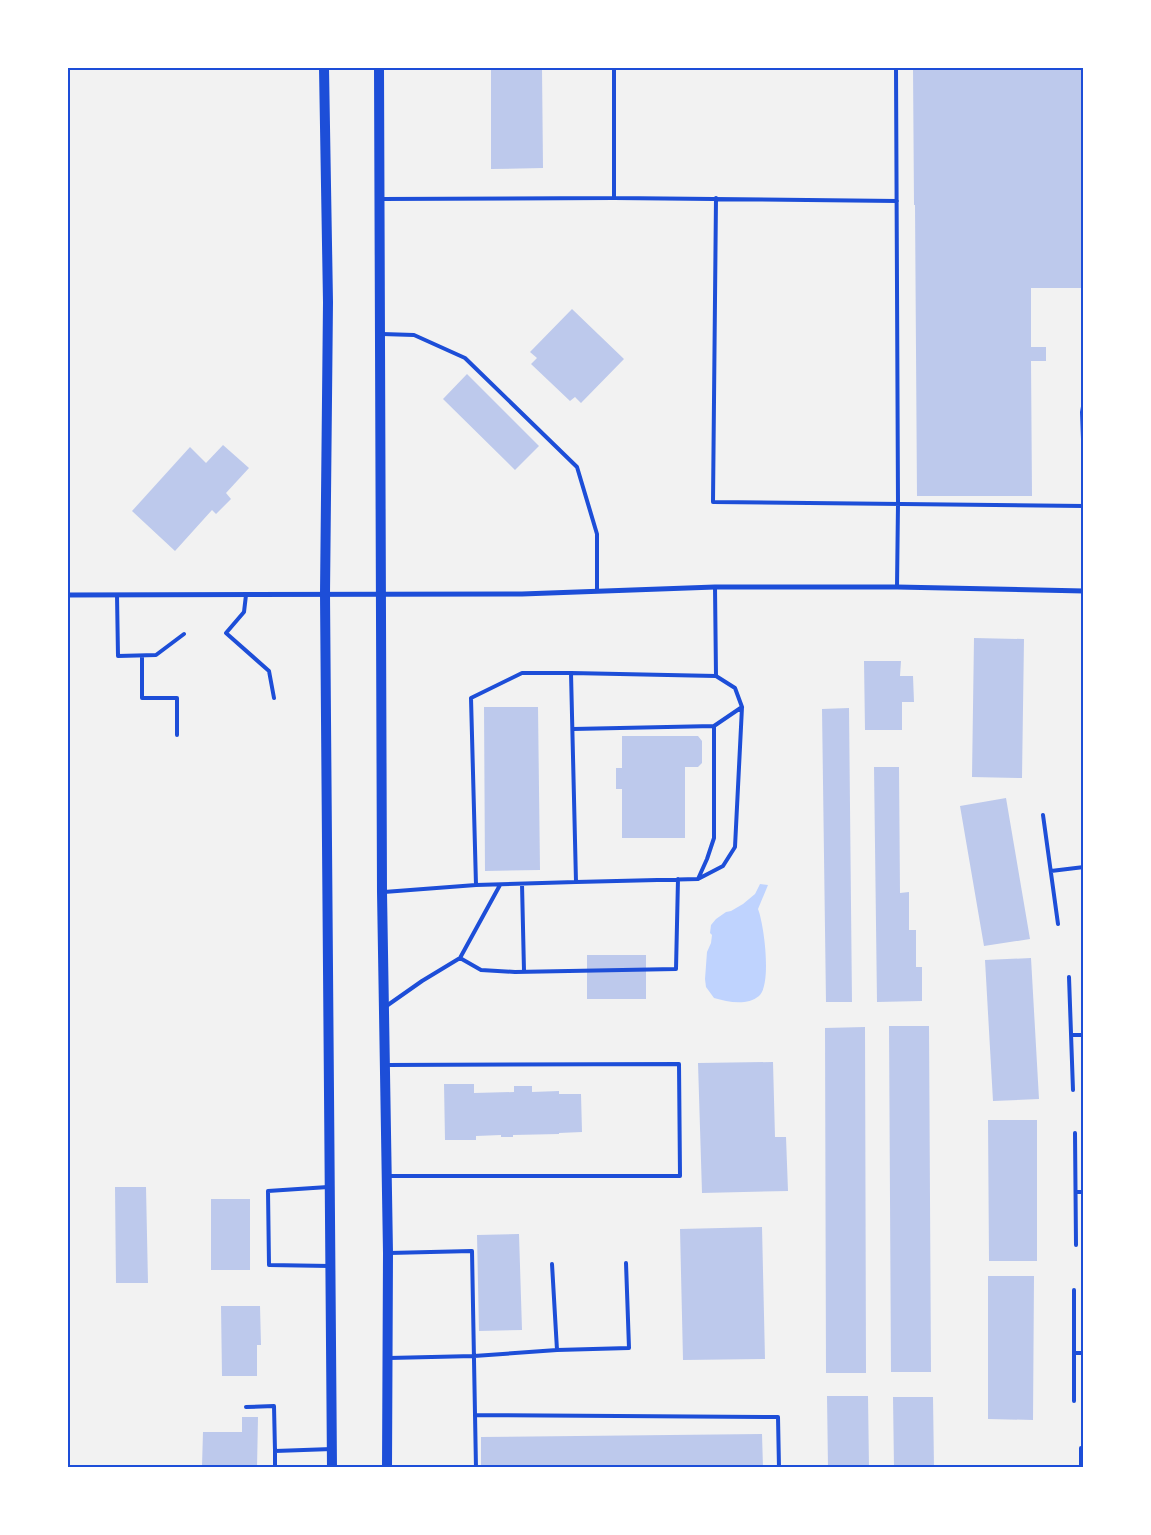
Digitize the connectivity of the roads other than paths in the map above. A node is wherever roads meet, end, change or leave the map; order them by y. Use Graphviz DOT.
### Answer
graph roads {
  1 [pos="324,68"];
  2 [pos="379,68"];
  3 [pos="614,68"];
  4 [pos="896,68"];
  5 [pos="614,198"];
  6 [pos="716,198"];
  7 [pos="379,199"];
  8 [pos="897,201"];
  9 [pos="380,334"];
  10 [pos="1084,401"];
  11 [pos="1084,466"];
  12 [pos="898,504"];
  13 [pos="1084,506"];
  14 [pos="715,587"];
  15 [pos="897,587"];
  16 [pos="597,591"];
  17 [pos="1084,591"];
  18 [pos="324,594"];
  19 [pos="380,594"];
  20 [pos="68,595"];
  21 [pos="117,595"];
  22 [pos="246,595"];
  23 [pos="184,634"];
  24 [pos="142,656"];
  25 [pos="571,673"];
  26 [pos="716,676"];
  27 [pos="274,698"];
  28 [pos="742,707"];
  29 [pos="714,726"];
  30 [pos="573,729"];
  31 [pos="177,735"];
  32 [pos="1043,815"];
  33 [pos="1084,867"];
  34 [pos="1051,871"];
  35 [pos="698,879"];
  36 [pos="678,880"];
  37 [pos="576,882"];
  38 [pos="522,884"];
  39 [pos="476,885"];
  40 [pos="500,885"];
  41 [pos="382,892"];
  42 [pos="1058,924"];
  43 [pos="460,958"];
  44 [pos="524,971"];
  45 [pos="1068,977"];
  46 [pos="383,1008"];
  47 [pos="1071,1035"];
  48 [pos="1084,1035"];
  49 [pos="385,1065"];
  50 [pos="1073,1090"];
  51 [pos="1075,1133"];
  52 [pos="387,1176"];
  53 [pos="329,1187"];
  54 [pos="1076,1192"];
  55 [pos="1084,1192"];
  56 [pos="1076,1245"];
  57 [pos="388,1252"];
  58 [pos="626,1263"];
  59 [pos="552,1264"];
  60 [pos="330,1266"];
  61 [pos="1074,1290"];
  62 [pos="557,1350"];
  63 [pos="1074,1353"];
  64 [pos="1084,1353"];
  65 [pos="474,1356"];
  66 [pos="386,1358"];
  67 [pos="1074,1401"];
  68 [pos="246,1407"];
  69 [pos="475,1415"];
  70 [pos="1081,1448"];
  71 [pos="332,1449"];
  72 [pos="275,1451"];
  73 [pos="275,1468"];
  74 [pos="332,1468"];
  75 [pos="387,1468"];
  76 [pos="476,1468"];
  77 [pos="779,1468"];
  78 [pos="1081,1468"];
  1 -- 18 [label="main road"];
  2 -- 7 [label="main road"];
  3 -- 5 [label="lane"];
  4 -- 8 [label="lane"];
  5 -- 6 [label="lane"];
  5 -- 7 [label="lane"];
  6 -- 8 [label="lane"];
  6 -- 12 [label="lane"];
  7 -- 9 [label="main road"];
  8 -- 12 [label="lane"];
  9 -- 16 [label="lane"];
  9 -- 19 [label="main road"];
  10 -- 11 [label="lane"];
  12 -- 13 [label="lane"];
  12 -- 15 [label="lane"];
  14 -- 15 [label="street"];
  14 -- 16 [label="street"];
  14 -- 26 [label="lane"];
  15 -- 17 [label="street"];
  16 -- 19 [label="street"];
  18 -- 19 [label="street"];
  18 -- 22 [label="street"];
  18 -- 53 [label="main road"];
  19 -- 41 [label="main road"];
  20 -- 21 [label="street"];
  21 -- 22 [label="street"];
  21 -- 24 [label="lane"];
  22 -- 27 [label="lane"];
  23 -- 24 [label="lane"];
  24 -- 31 [label="lane"];
  25 -- 26 [label="lane"];
  25 -- 30 [label="lane"];
  25 -- 39 [label="lane"];
  26 -- 28 [label="lane"];
  28 -- 29 [label="lane"];
  28 -- 35 [label="lane"];
  29 -- 30 [label="lane"];
  29 -- 35 [label="lane"];
  30 -- 37 [label="lane"];
  32 -- 34 [label="lane"];
  33 -- 34 [label="lane"];
  34 -- 42 [label="lane"];
  35 -- 36 [label="lane"];
  36 -- 37 [label="lane"];
  36 -- 44 [label="lane"];
  37 -- 38 [label="lane"];
  38 -- 40 [label="lane"];
  38 -- 44 [label="lane"];
  39 -- 40 [label="lane"];
  39 -- 41 [label="lane"];
  40 -- 43 [label="lane"];
  41 -- 46 [label="main road"];
  43 -- 44 [label="lane"];
  43 -- 46 [label="lane"];
  45 -- 47 [label="lane"];
  46 -- 49 [label="main road"];
  47 -- 48 [label="lane"];
  47 -- 50 [label="lane"];
  49 -- 52 [label="main road"];
  49 -- 52 [label="lane"];
  51 -- 54 [label="lane"];
  52 -- 57 [label="main road"];
  53 -- 60 [label="main road"];
  53 -- 60 [label="lane"];
  54 -- 55 [label="lane"];
  54 -- 56 [label="lane"];
  57 -- 65 [label="lane"];
  57 -- 66 [label="main road"];
  58 -- 62 [label="lane"];
  59 -- 62 [label="lane"];
  60 -- 71 [label="main road"];
  61 -- 63 [label="lane"];
  62 -- 65 [label="lane"];
  63 -- 64 [label="lane"];
  63 -- 67 [label="lane"];
  65 -- 66 [label="lane"];
  65 -- 69 [label="lane"];
  66 -- 75 [label="main road"];
  68 -- 72 [label="lane"];
  69 -- 76 [label="lane"];
  69 -- 77 [label="lane"];
  70 -- 78 [label="lane"];
  71 -- 72 [label="lane"];
  71 -- 74 [label="main road"];
  72 -- 73 [label="lane"];
}
